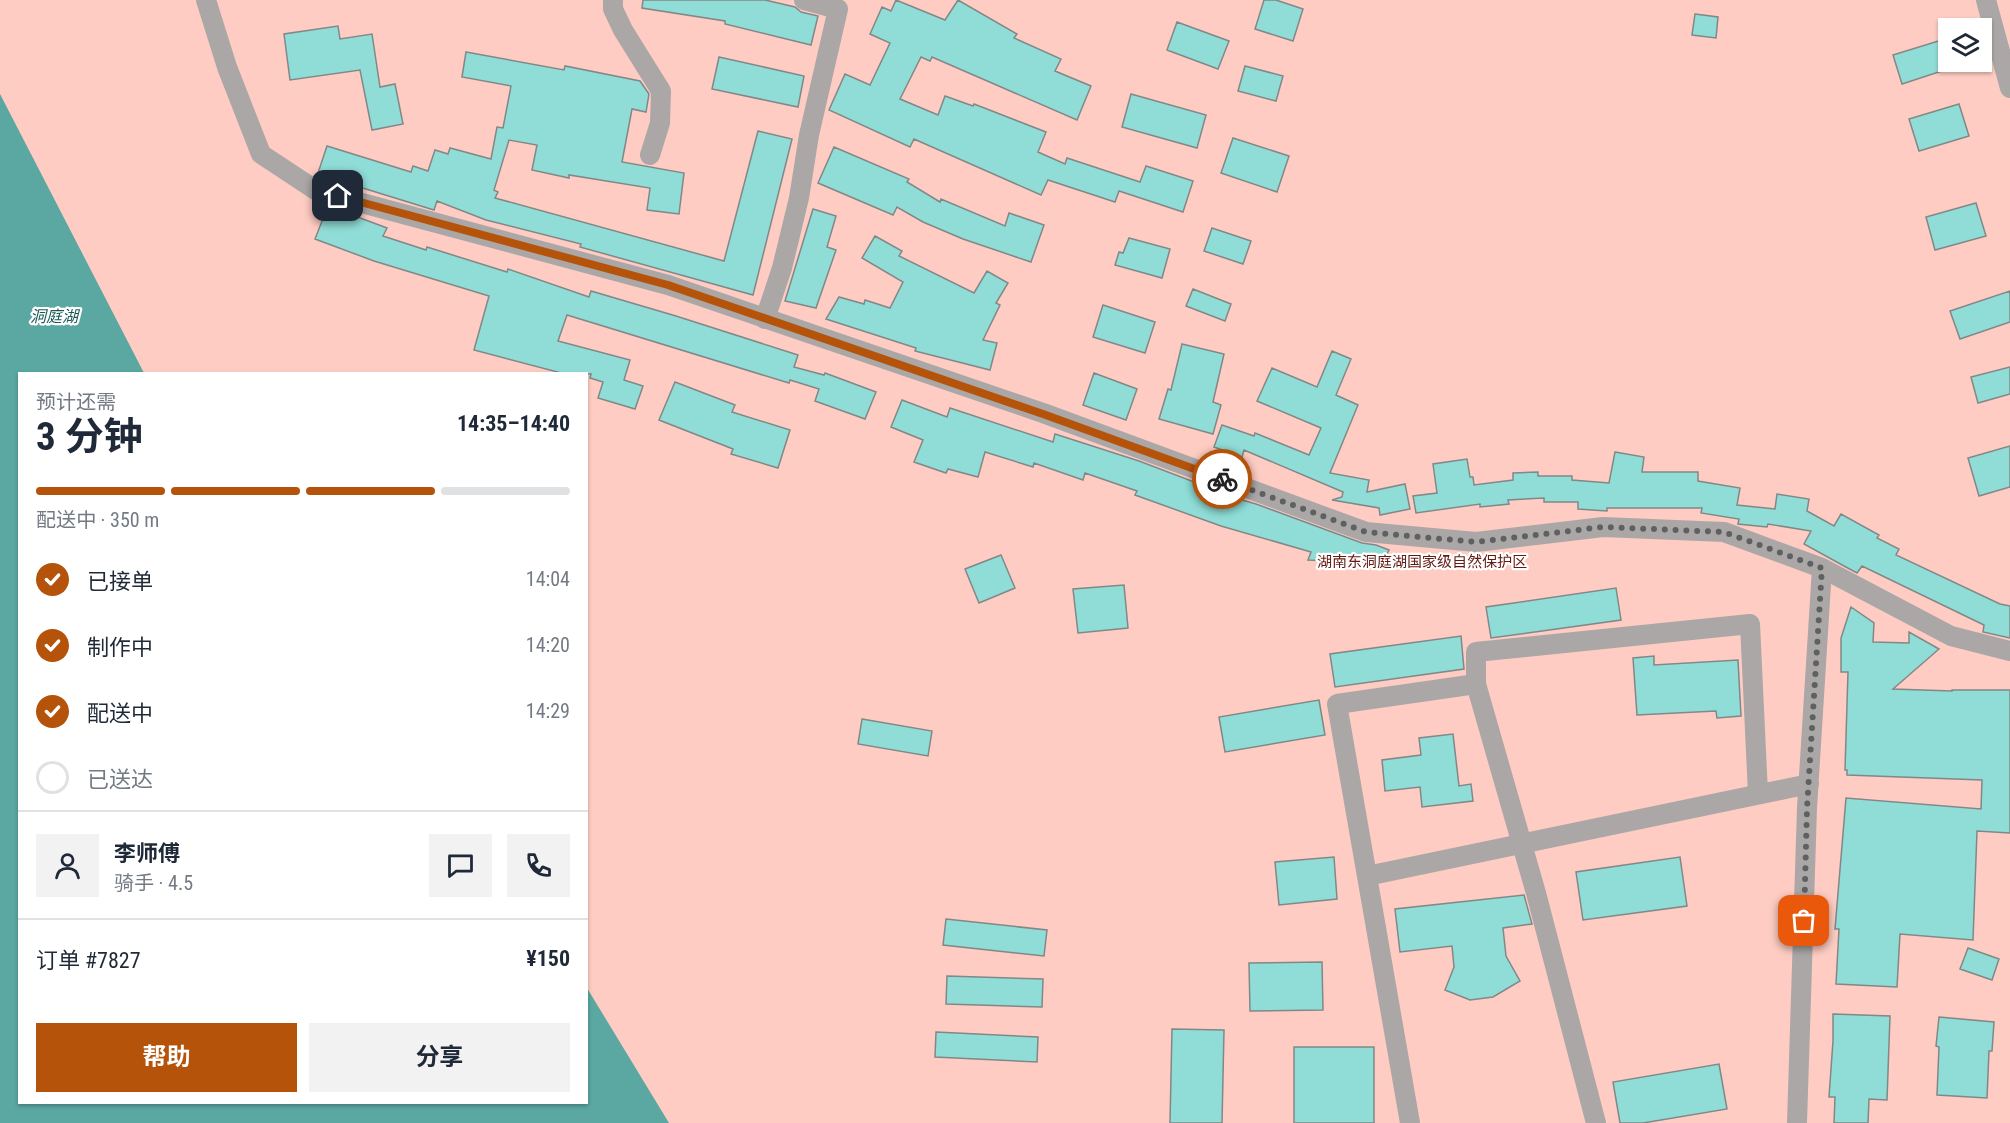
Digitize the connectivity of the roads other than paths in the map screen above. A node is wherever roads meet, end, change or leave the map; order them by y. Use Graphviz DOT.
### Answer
graph roads {
  1 [pos="206,0"];
  2 [pos="613,0"];
  3 [pos="804,0"];
  4 [pos="1986,0"];
  5 [pos="839,4"];
  6 [pos="2010,88"];
  7 [pos="650,155"];
  8 [pos="765,319"];
  9 [pos="1822,568"];
  10 [pos="2010,651"];
  11 [pos="1476,684"];
  12 [pos="1809,784"];
  13 [pos="1758,794"];
  14 [pos="1522,843"];
  15 [pos="1367,876"];
  16 [pos="1410,1123"];
  17 [pos="1596,1123"];
  18 [pos="1797,1123"];
  1 -- 8 [label="street"];
  2 -- 7 [label="street"];
  3 -- 5 [label="street"];
  4 -- 6 [label="street"];
  5 -- 8 [label="street"];
  8 -- 9 [label="street"];
  9 -- 10 [label="street"];
  9 -- 12 [label="street"];
  11 -- 13 [label="street"];
  11 -- 14 [label="street"];
  11 -- 15 [label="street"];
  12 -- 13 [label="street"];
  12 -- 18 [label="street"];
  13 -- 14 [label="street"];
  14 -- 15 [label="street"];
  14 -- 17 [label="street"];
  15 -- 16 [label="street"];
}
